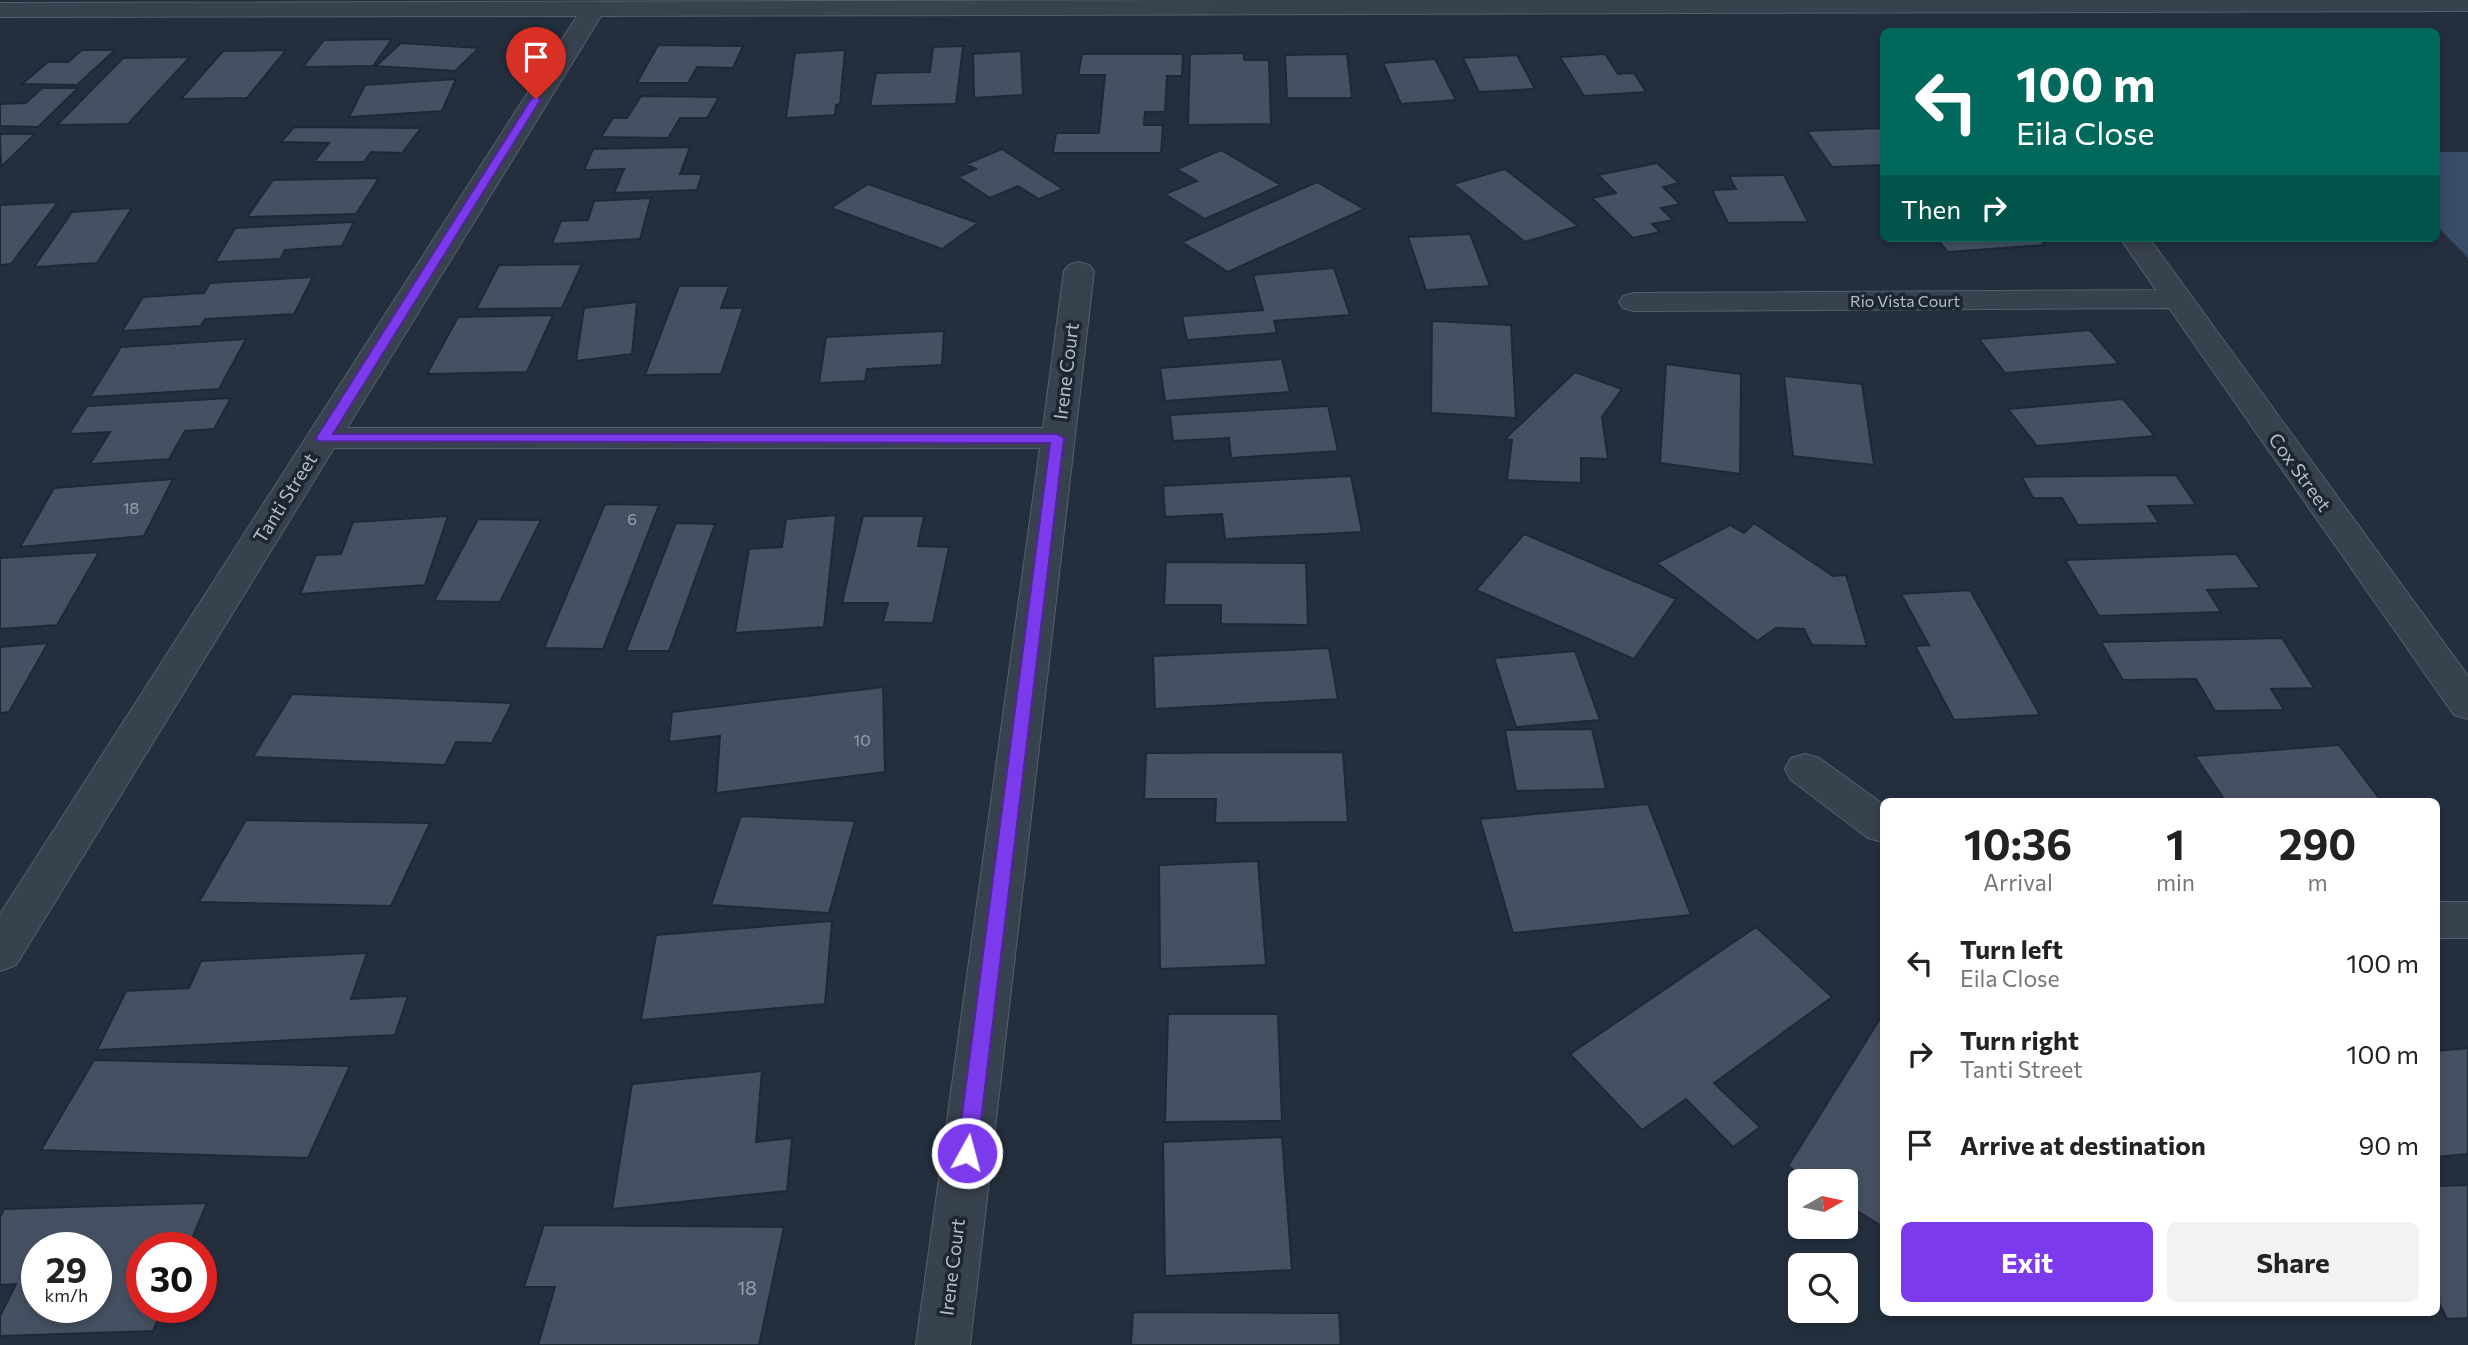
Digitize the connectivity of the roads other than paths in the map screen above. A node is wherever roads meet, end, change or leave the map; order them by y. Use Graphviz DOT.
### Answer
graph roads {
  1 [pos="2459,2"];
  2 [pos="970,4"];
  3 [pos="1789,4"];
  4 [pos="1972,7"];
  5 [pos="593,9"];
  6 [pos="0,10"];
  7 [pos="1988,28"];
  8 [pos="2137,242"];
  9 [pos="1079,271"];
  10 [pos="2176,299"];
  11 [pos="1634,302"];
  12 [pos="323,438"];
  13 [pos="1057,438"];
  14 [pos="2468,705"];
  15 [pos="1805,769"];
  16 [pos="1880,824"];
  17 [pos="2440,920"];
  18 [pos="2468,920"];
  19 [pos="0,952"];
  20 [pos="943,1345"];
  1 -- 4 [label="street"];
  2 -- 3 [label="street"];
  2 -- 5 [label="street"];
  3 -- 4 [label="street"];
  4 -- 7 [label="street"];
  5 -- 6 [label="street"];
  5 -- 12 [label="street, Tanti Street"];
  8 -- 10 [label="street, Cox Street"];
  9 -- 13 [label="street, Irene Court"];
  10 -- 11 [label="street, Rio Vista Court"];
  10 -- 14 [label="street, Cox Street"];
  12 -- 13 [label="street"];
  12 -- 19 [label="street, Tanti Street"];
  13 -- 20 [label="street, Irene Court"];
  15 -- 16 [label="street"];
  17 -- 18 [label="street"];
}
